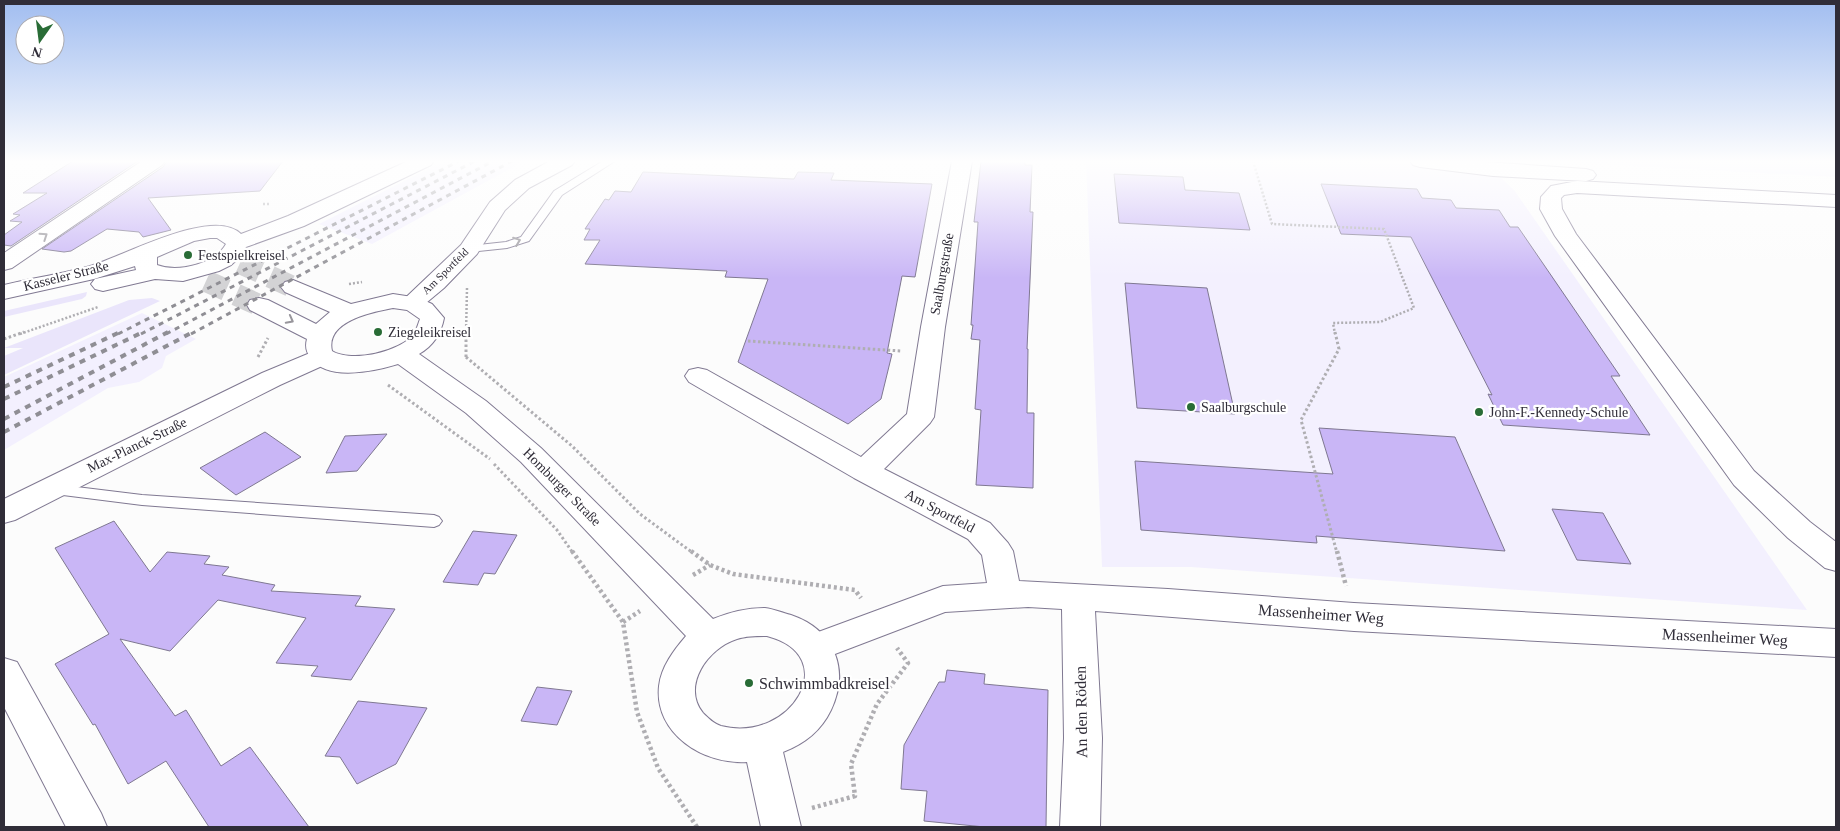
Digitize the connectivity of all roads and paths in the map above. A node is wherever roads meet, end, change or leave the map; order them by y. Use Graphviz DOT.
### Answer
graph roads {
  1 [pos="98,200"];
  2 [pos="301,200"];
  3 [pos="341,200"];
  4 [pos="504,200"];
  5 [pos="553,200"];
  6 [pos="955,200"];
  7 [pos="1265,200"];
  8 [pos="1551,200"];
  9 [pos="1813,200"];
  10 [pos="1836,201"];
  11 [pos="211,232"];
  12 [pos="469,248"];
  13 [pos="157,249"];
  14 [pos="236,254"];
  15 [pos="4,263"];
  16 [pos="153,273"];
  17 [pos="436,283"];
  18 [pos="293,287"];
  19 [pos="4,292"];
  20 [pos="412,303"];
  21 [pos="259,305"];
  22 [pos="4,306"];
  23 [pos="101,306"];
  24 [pos="350,312"];
  25 [pos="4,339"];
  26 [pos="931,340"];
  27 [pos="748,341"];
  28 [pos="321,346"];
  29 [pos="401,354"];
  30 [pos="698,376"];
  31 [pos="398,391"];
  32 [pos="864,471"];
  33 [pos="49,488"];
  34 [pos="4,512"];
  35 [pos="434,521"];
  36 [pos="1836,559"];
  37 [pos="1006,596"];
  38 [pos="1078,597"];
  39 [pos="1354,617"];
  40 [pos="881,624"];
  41 [pos="709,637"];
  42 [pos="1836,644"];
  43 [pos="814,648"];
  44 [pos="4,673"];
  45 [pos="762,744"];
  46 [pos="855,796"];
  47 [pos="87,827"];
  48 [pos="697,827"];
  49 [pos="781,827"];
  50 [pos="1080,827"];
  15 -- 1 [label="street, one-way"];
  2 -- 11 [label="street, Kasseler Straße"];
  3 -- 14 [label="street, Kasseler Straße"];
  4 -- 12 [label="street, Am Sportfeld"];
  12 -- 5 [label="lane, one-way"];
  6 -- 26 [label="street, Saalburgstraße"];
  7 -- 39 [label="path"];
  8 -- 36 [label="street"];
  9 -- 10 [label="street"];
  11 -- 13 [label="street, Kasseler Straße"];
  11 -- 14 [label="street, Kasseler Straße"];
  12 -- 17 [label="street, Am Sportfeld"];
  13 -- 16 [label="street"];
  13 -- 19 [label="street, Kasseler Straße"];
  14 -- 16 [label="street, Kasseler Straße"];
  16 -- 22 [label="street, Kasseler Straße"];
  17 -- 20 [label="street, Am Sportfeld"];
  17 -- 40 [label="path"];
  18 -- 24 [label="street"];
  20 -- 24 [label="street"];
  20 -- 29 [label="street"];
  21 -- 28 [label="street, one-way"];
  23 -- 25 [label="path"];
  24 -- 28 [label="street"];
  26 -- 27 [label="path"];
  26 -- 32 [label="street"];
  28 -- 29 [label="street"];
  28 -- 33 [label="street, Max-Planck-Straße"];
  29 -- 41 [label="street, Homburger Straße"];
  30 -- 32 [label="street, Am Sportfeld"];
  31 -- 48 [label="path"];
  32 -- 37 [label="street, Am Sportfeld"];
  33 -- 34 [label="street, Max-Planck-Straße"];
  33 -- 35 [label="lane"];
  37 -- 38 [label="street, Massenheimer Weg"];
  37 -- 40 [label="street, Massenheimer Weg"];
  38 -- 39 [label="street, Massenheimer Weg"];
  38 -- 50 [label="street, An den Röden"];
  39 -- 42 [label="street, Massenheimer Weg"];
  40 -- 43 [label="street, Massenheimer Weg"];
  40 -- 46 [label="path"];
  41 -- 43 [label="street"];
  41 -- 45 [label="street"];
  43 -- 45 [label="street"];
  44 -- 47 [label="street"];
  45 -- 49 [label="street"];
}
